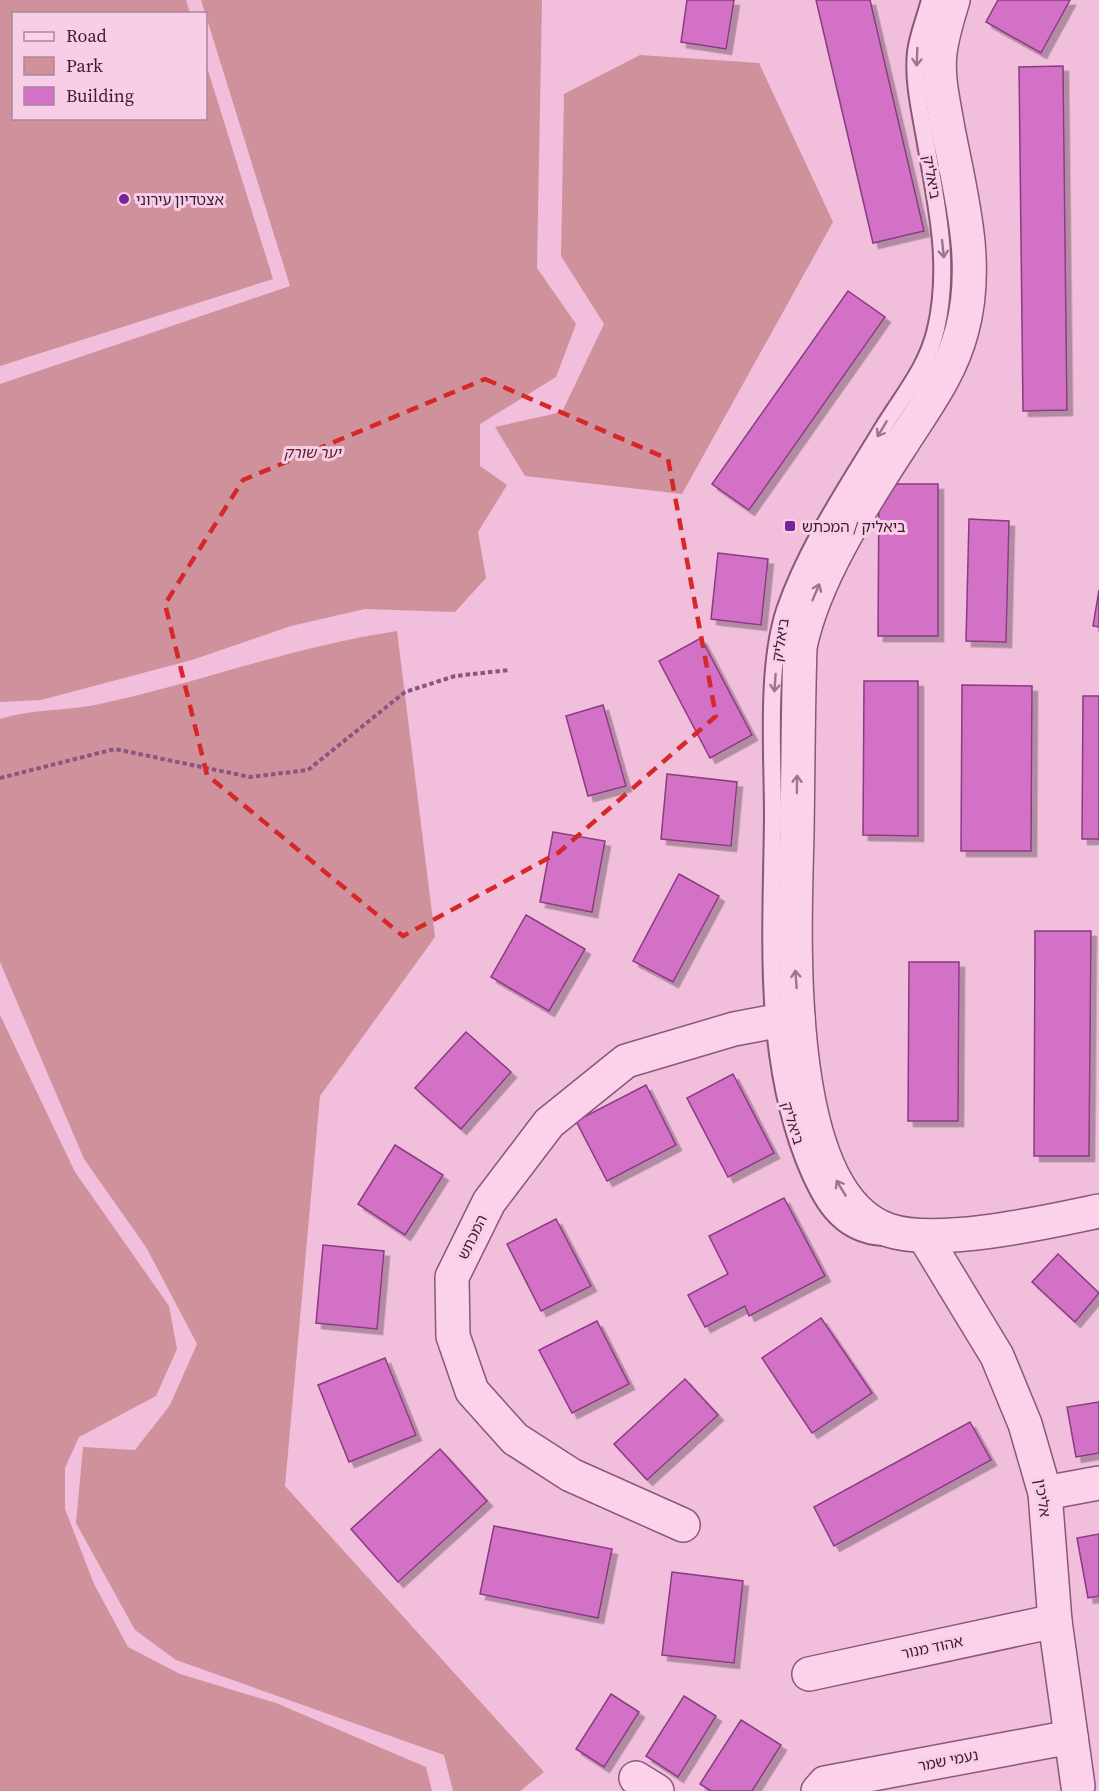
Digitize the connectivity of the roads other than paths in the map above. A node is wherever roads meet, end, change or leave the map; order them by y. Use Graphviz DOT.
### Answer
graph roads {
  1 [pos="930,0"];
  2 [pos="953,0"];
  3 [pos="787,1019"];
  4 [pos="1099,1211"];
  5 [pos="924,1236"];
  6 [pos="1099,1483"];
  7 [pos="1045,1493"];
  8 [pos="683,1524"];
  9 [pos="1055,1621"];
  10 [pos="810,1674"];
  11 [pos="1071,1737"];
  12 [pos="1078,1786"];
  13 [pos="822,1787"];
  1 -- 3 [label="lane, ביאליק, one-way"];
  3 -- 2 [label="street, ביאליק, one-way"];
  3 -- 5 [label="street, ביאליק"];
  3 -- 8 [label="street, המכתש"];
  4 -- 5 [label="street, ביאליק"];
  5 -- 7 [label="street, אליכין"];
  6 -- 7 [label="street"];
  7 -- 9 [label="street, אליכין"];
  9 -- 10 [label="street, אהוד מנור"];
  9 -- 11 [label="street, אליכין"];
  11 -- 12 [label="street, אליכין"];
  11 -- 13 [label="street, נעמי שמר"];
}
